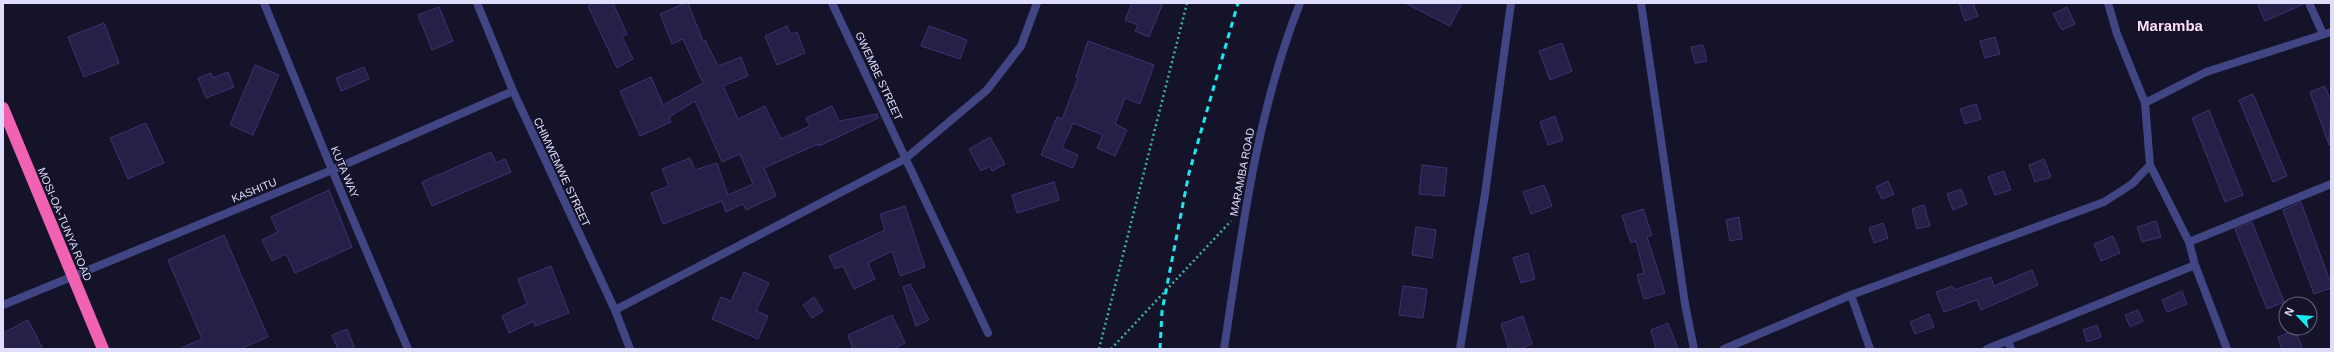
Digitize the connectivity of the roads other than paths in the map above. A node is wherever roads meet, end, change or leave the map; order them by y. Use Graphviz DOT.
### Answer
graph roads {
  1 [pos="264,3"];
  2 [pos="477,3"];
  3 [pos="832,3"];
  4 [pos="1037,3"];
  5 [pos="1300,3"];
  6 [pos="1511,3"];
  7 [pos="1641,3"];
  8 [pos="2108,3"];
  9 [pos="2116,3"];
  10 [pos="2309,3"];
  11 [pos="2112,11"];
  12 [pos="2331,32"];
  13 [pos="2323,34"];
  14 [pos="512,91"];
  15 [pos="2145,103"];
  16 [pos="3,108"];
  17 [pos="905,159"];
  18 [pos="2150,165"];
  19 [pos="332,170"];
  20 [pos="2331,184"];
  21 [pos="2189,242"];
  22 [pos="2195,265"];
  23 [pos="73,277"];
  24 [pos="1851,295"];
  25 [pos="3,305"];
  26 [pos="615,310"];
  27 [pos="988,333"];
  28 [pos="2008,341"];
  29 [pos="103,349"];
  30 [pos="408,349"];
  31 [pos="630,349"];
  32 [pos="1224,349"];
  33 [pos="1460,349"];
  34 [pos="1694,349"];
  35 [pos="1724,349"];
  36 [pos="1870,349"];
  37 [pos="1987,349"];
  38 [pos="2011,349"];
  39 [pos="2227,349"];
  1 -- 19 [label="street, KUTA WAY"];
  2 -- 14 [label="street, CHIMWEMWE STREET"];
  3 -- 17 [label="street, GWEMBE STREET"];
  4 -- 17 [label="street"];
  5 -- 32 [label="street, MARAMBA ROAD"];
  6 -- 33 [label="street"];
  7 -- 34 [label="street"];
  8 -- 11 [label="street"];
  9 -- 11 [label="street"];
  10 -- 13 [label="street"];
  11 -- 15 [label="street"];
  12 -- 13 [label="street"];
  13 -- 15 [label="street"];
  14 -- 19 [label="street, KASHITU"];
  14 -- 26 [label="street, CHIMWEMWE STREET"];
  15 -- 18 [label="street"];
  16 -- 23 [label="highway, MOSI-OA-TUNYA ROAD"];
  17 -- 26 [label="street"];
  17 -- 27 [label="street, GWEMBE STREET"];
  18 -- 21 [label="street"];
  18 -- 24 [label="street"];
  19 -- 23 [label="street, KASHITU"];
  19 -- 30 [label="street, KUTA WAY"];
  20 -- 21 [label="street"];
  21 -- 22 [label="street"];
  22 -- 28 [label="street"];
  22 -- 39 [label="street"];
  23 -- 25 [label="street, KASHITU"];
  23 -- 29 [label="highway, MOSI-OA-TUNYA ROAD"];
  24 -- 35 [label="street"];
  24 -- 36 [label="street"];
  26 -- 31 [label="street, CHIMWEMWE STREET"];
  28 -- 37 [label="street"];
  28 -- 38 [label="street"];
}
